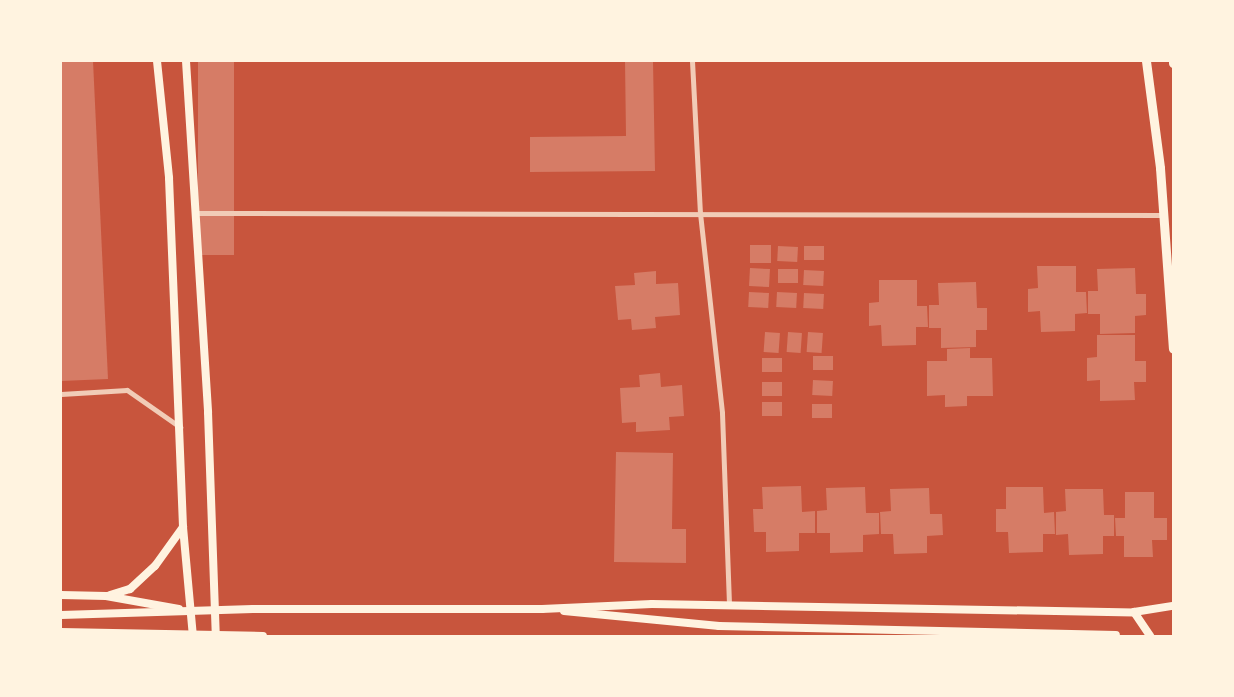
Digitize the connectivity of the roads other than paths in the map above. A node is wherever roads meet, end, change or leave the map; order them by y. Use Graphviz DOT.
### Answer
graph roads {
  1 [pos="157,61"];
  2 [pos="186,61"];
  3 [pos="692,61"];
  4 [pos="1146,61"];
  5 [pos="700,212"];
  6 [pos="196,213"];
  7 [pos="1163,215"];
  8 [pos="1173,348"];
  9 [pos="61,394"];
  10 [pos="180,428"];
  11 [pos="183,527"];
  12 [pos="61,595"];
  13 [pos="106,596"];
  14 [pos="729,604"];
  15 [pos="1173,606"];
  16 [pos="542,609"];
  17 [pos="216,610"];
  18 [pos="188,611"];
  19 [pos="1134,612"];
  20 [pos="61,615"];
  21 [pos="61,632"];
  22 [pos="192,634"];
  23 [pos="1116,634"];
  24 [pos="216,635"];
  25 [pos="263,636"];
  26 [pos="1150,636"];
  1 -- 10 [label="main road"];
  2 -- 6 [label="main road"];
  3 -- 5 [label="street"];
  4 -- 7 [label="highway"];
  5 -- 6 [label="street"];
  5 -- 7 [label="street"];
  5 -- 14 [label="street"];
  6 -- 17 [label="main road"];
  7 -- 8 [label="highway"];
  9 -- 10 [label="street"];
  10 -- 11 [label="main road"];
  11 -- 13 [label="main road"];
  11 -- 18 [label="main road"];
  12 -- 13 [label="main road"];
  13 -- 18 [label="main road"];
  14 -- 16 [label="main road"];
  14 -- 19 [label="main road"];
  15 -- 19 [label="main road"];
  16 -- 17 [label="main road"];
  16 -- 23 [label="main road"];
  17 -- 18 [label="main road"];
  17 -- 24 [label="main road"];
  18 -- 20 [label="main road"];
  18 -- 22 [label="main road"];
  19 -- 26 [label="main road"];
  21 -- 22 [label="main road"];
  22 -- 24 [label="main road"];
  24 -- 25 [label="main road"];
}
